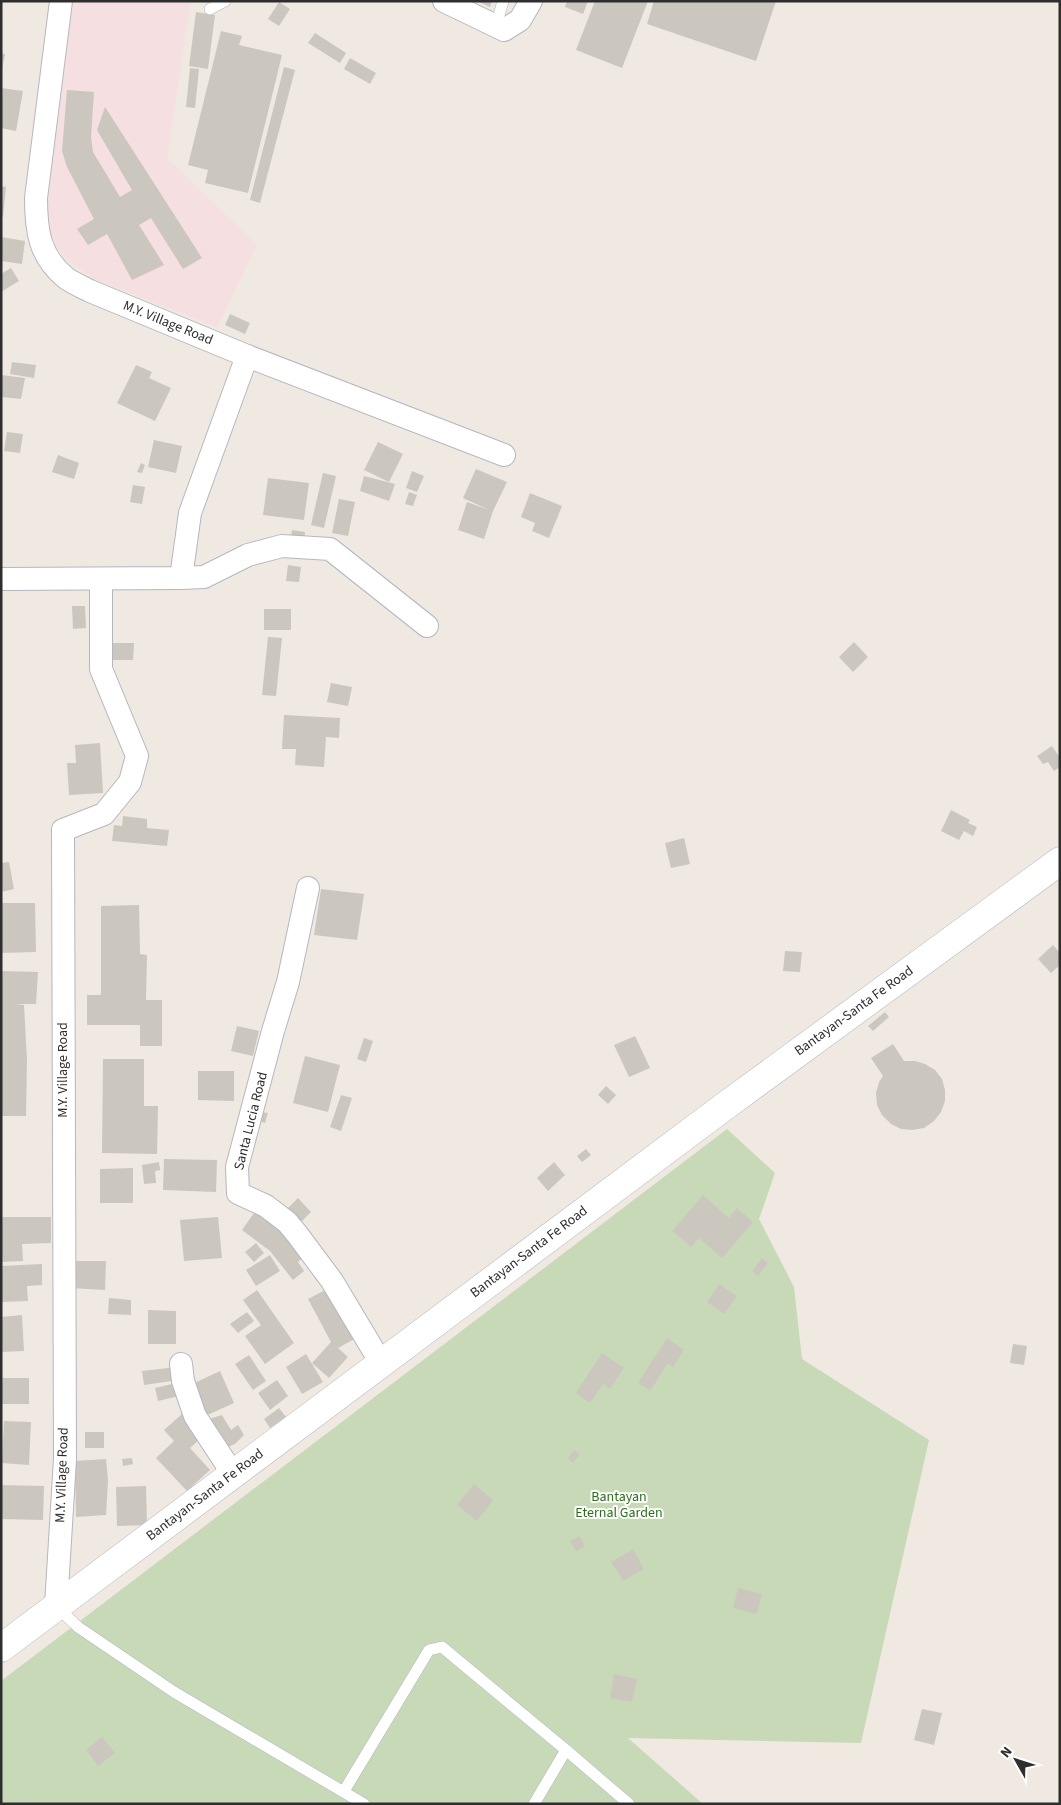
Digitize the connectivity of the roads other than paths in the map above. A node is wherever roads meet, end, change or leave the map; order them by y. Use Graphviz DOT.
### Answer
graph roads {
  1 [pos="61,1"];
  2 [pos="225,1"];
  3 [pos="444,1"];
  4 [pos="502,1"];
  5 [pos="531,1"];
  6 [pos="210,9"];
  7 [pos="496,26"];
  8 [pos="247,356"];
  9 [pos="504,455"];
  10 [pos="181,578"];
  11 [pos="1,579"];
  12 [pos="101,579"];
  13 [pos="427,626"];
  14 [pos="1060,861"];
  15 [pos="308,888"];
  16 [pos="381,1363"];
  17 [pos="181,1364"];
  18 [pos="233,1474"];
  19 [pos="56,1606"];
  20 [pos="1,1648"];
  21 [pos="566,1750"];
  22 [pos="344,1791"];
  23 [pos="364,1804"];
  24 [pos="534,1804"];
  25 [pos="629,1804"];
  1 -- 8 [label="street, M.Y. Village Road"];
  2 -- 6 [label="lane"];
  3 -- 7 [label="street"];
  4 -- 7 [label="lane"];
  5 -- 7 [label="street"];
  8 -- 9 [label="street, M.Y. Village Road"];
  8 -- 10 [label="street"];
  10 -- 12 [label="street"];
  10 -- 13 [label="street"];
  11 -- 12 [label="street"];
  12 -- 19 [label="street, M.Y. Village Road"];
  14 -- 16 [label="main road, Bantayan-Santa Fe Road"];
  15 -- 16 [label="street, Santa Lucia Road"];
  16 -- 18 [label="main road, Bantayan-Santa Fe Road"];
  17 -- 18 [label="street"];
  18 -- 19 [label="main road, Bantayan-Santa Fe Road"];
  19 -- 20 [label="main road, Bantayan-Santa Fe Road"];
  19 -- 22 [label="lane"];
  21 -- 22 [label="lane"];
  21 -- 24 [label="lane"];
  21 -- 25 [label="lane"];
  22 -- 23 [label="lane"];
}
